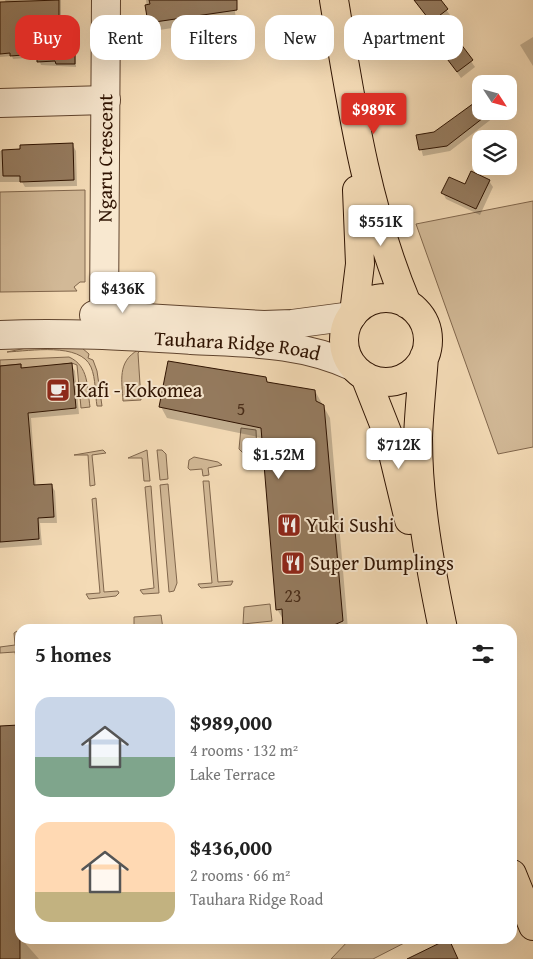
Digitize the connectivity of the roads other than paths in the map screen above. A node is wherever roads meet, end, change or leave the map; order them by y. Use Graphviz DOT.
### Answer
graph roads {
  1 [pos="106,0"];
  2 [pos="334,0"];
  3 [pos="349,94"];
  4 [pos="106,100"];
  5 [pos="0,103"];
  6 [pos="408,304"];
  7 [pos="353,314"];
  8 [pos="104,316"];
  9 [pos="0,317"];
  10 [pos="0,335"];
  11 [pos="424,357"];
  12 [pos="359,371"];
  13 [pos="435,624"];
  14 [pos="442,624"];
  15 [pos="517,886"];
  16 [pos="533,926"];
  1 -- 4 [label="street, Ngaru Crescent"];
  2 -- 3 [label="main road"];
  3 -- 6 [label="main road"];
  3 -- 7 [label="main road"];
  4 -- 5 [label="street"];
  4 -- 8 [label="street, Ngaru Crescent"];
  6 -- 7 [label="main road"];
  6 -- 11 [label="main road"];
  7 -- 8 [label="street, Tauhara Ridge Road"];
  7 -- 12 [label="main road"];
  8 -- 9 [label="street, Tauhara Ridge Road"];
  10 -- 12 [label="street, Tauhara Ridge Road"];
  11 -- 12 [label="main road"];
  11 -- 14 [label="main road"];
  12 -- 13 [label="main road"];
  15 -- 16 [label="main road"];
}
